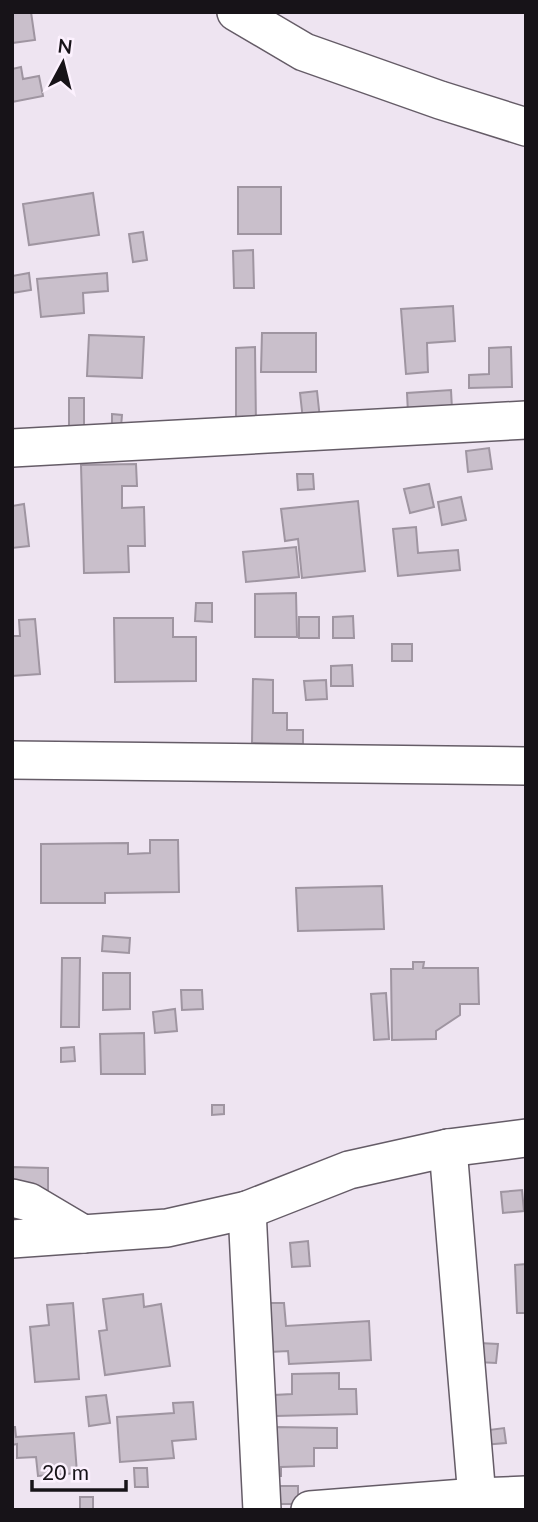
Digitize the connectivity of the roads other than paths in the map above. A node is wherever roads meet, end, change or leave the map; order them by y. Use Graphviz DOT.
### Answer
graph roads {
  1 [pos="236,12"];
  2 [pos="526,127"];
  3 [pos="526,420"];
  4 [pos="12,448"];
  5 [pos="12,760"];
  6 [pos="526,766"];
  7 [pos="526,1138"];
  8 [pos="448,1148"];
  9 [pos="12,1198"];
  10 [pos="247,1210"];
  11 [pos="83,1234"];
  12 [pos="12,1239"];
  13 [pos="526,1495"];
  14 [pos="477,1503"];
  15 [pos="262,1510"];
  16 [pos="310,1510"];
  1 -- 2 [label="street"];
  3 -- 4 [label="street"];
  5 -- 6 [label="street"];
  7 -- 8 [label="street"];
  8 -- 10 [label="street"];
  8 -- 14 [label="street"];
  9 -- 11 [label="street"];
  10 -- 11 [label="street"];
  10 -- 15 [label="street"];
  11 -- 12 [label="street"];
  13 -- 14 [label="street"];
  14 -- 16 [label="street"];
}
